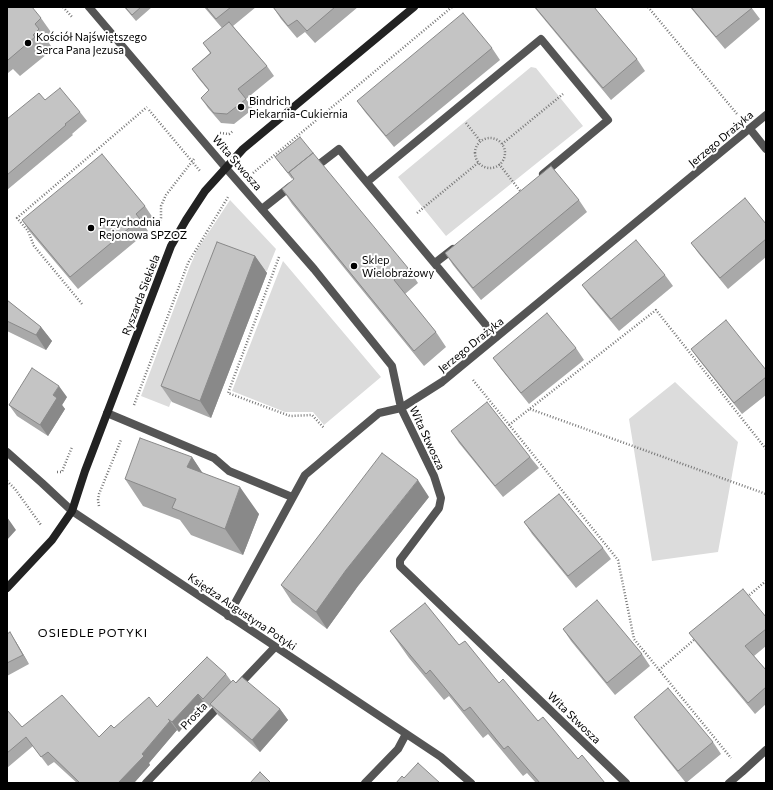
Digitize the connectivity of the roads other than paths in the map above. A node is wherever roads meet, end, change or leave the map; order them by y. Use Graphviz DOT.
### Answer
graph roads {
  1 [pos="89,7"];
  2 [pos="414,7"];
  3 [pos="766,115"];
  4 [pos="750,129"];
  5 [pos="766,149"];
  6 [pos="225,168"];
  7 [pos="367,182"];
  8 [pos="521,192"];
  9 [pos="262,209"];
  10 [pos="458,244"];
  11 [pos="435,264"];
  12 [pos="496,337"];
  13 [pos="400,408"];
  14 [pos="107,413"];
  15 [pos="7,452"];
  16 [pos="292,497"];
  17 [pos="72,511"];
  18 [pos="7,588"];
  19 [pos="228,616"];
  20 [pos="275,647"];
  21 [pos="406,734"];
  22 [pos="766,750"];
  23 [pos="146,783"];
  24 [pos="365,783"];
  25 [pos="471,783"];
  26 [pos="626,783"];
  27 [pos="729,783"];
  1 -- 6 [label="street, Wita Stwosza"];
  2 -- 6 [label="street, Ryszarda Siekiela"];
  3 -- 4 [label="street, Jerzego Drażyka"];
  4 -- 5 [label="street"];
  4 -- 12 [label="street, Jerzego Drażyka"];
  6 -- 9 [label="street, Wita Stwosza"];
  6 -- 14 [label="street, Ryszarda Siekiela"];
  7 -- 8 [label="street"];
  7 -- 9 [label="street"];
  7 -- 11 [label="street"];
  9 -- 13 [label="street, Wita Stwosza"];
  10 -- 11 [label="street"];
  11 -- 12 [label="street"];
  12 -- 13 [label="street, Jerzego Drażyka"];
  13 -- 16 [label="street, Jerzego Drażyka"];
  13 -- 26 [label="street, Wita Stwosza"];
  14 -- 16 [label="street"];
  14 -- 17 [label="street, Ryszarda Siekiela"];
  15 -- 17 [label="street, Księdza Augustyna Potyki"];
  16 -- 19 [label="street, Jerzego Drażyka"];
  17 -- 18 [label="street, Ryszarda Siekiela"];
  17 -- 19 [label="street, Księdza Augustyna Potyki"];
  19 -- 20 [label="street, Księdza Augustyna Potyki"];
  20 -- 21 [label="street, Księdza Augustyna Potyki"];
  20 -- 23 [label="street, Prosta"];
  21 -- 24 [label="street"];
  21 -- 25 [label="street, Księdza Augustyna Potyki"];
  22 -- 27 [label="street"];
}
